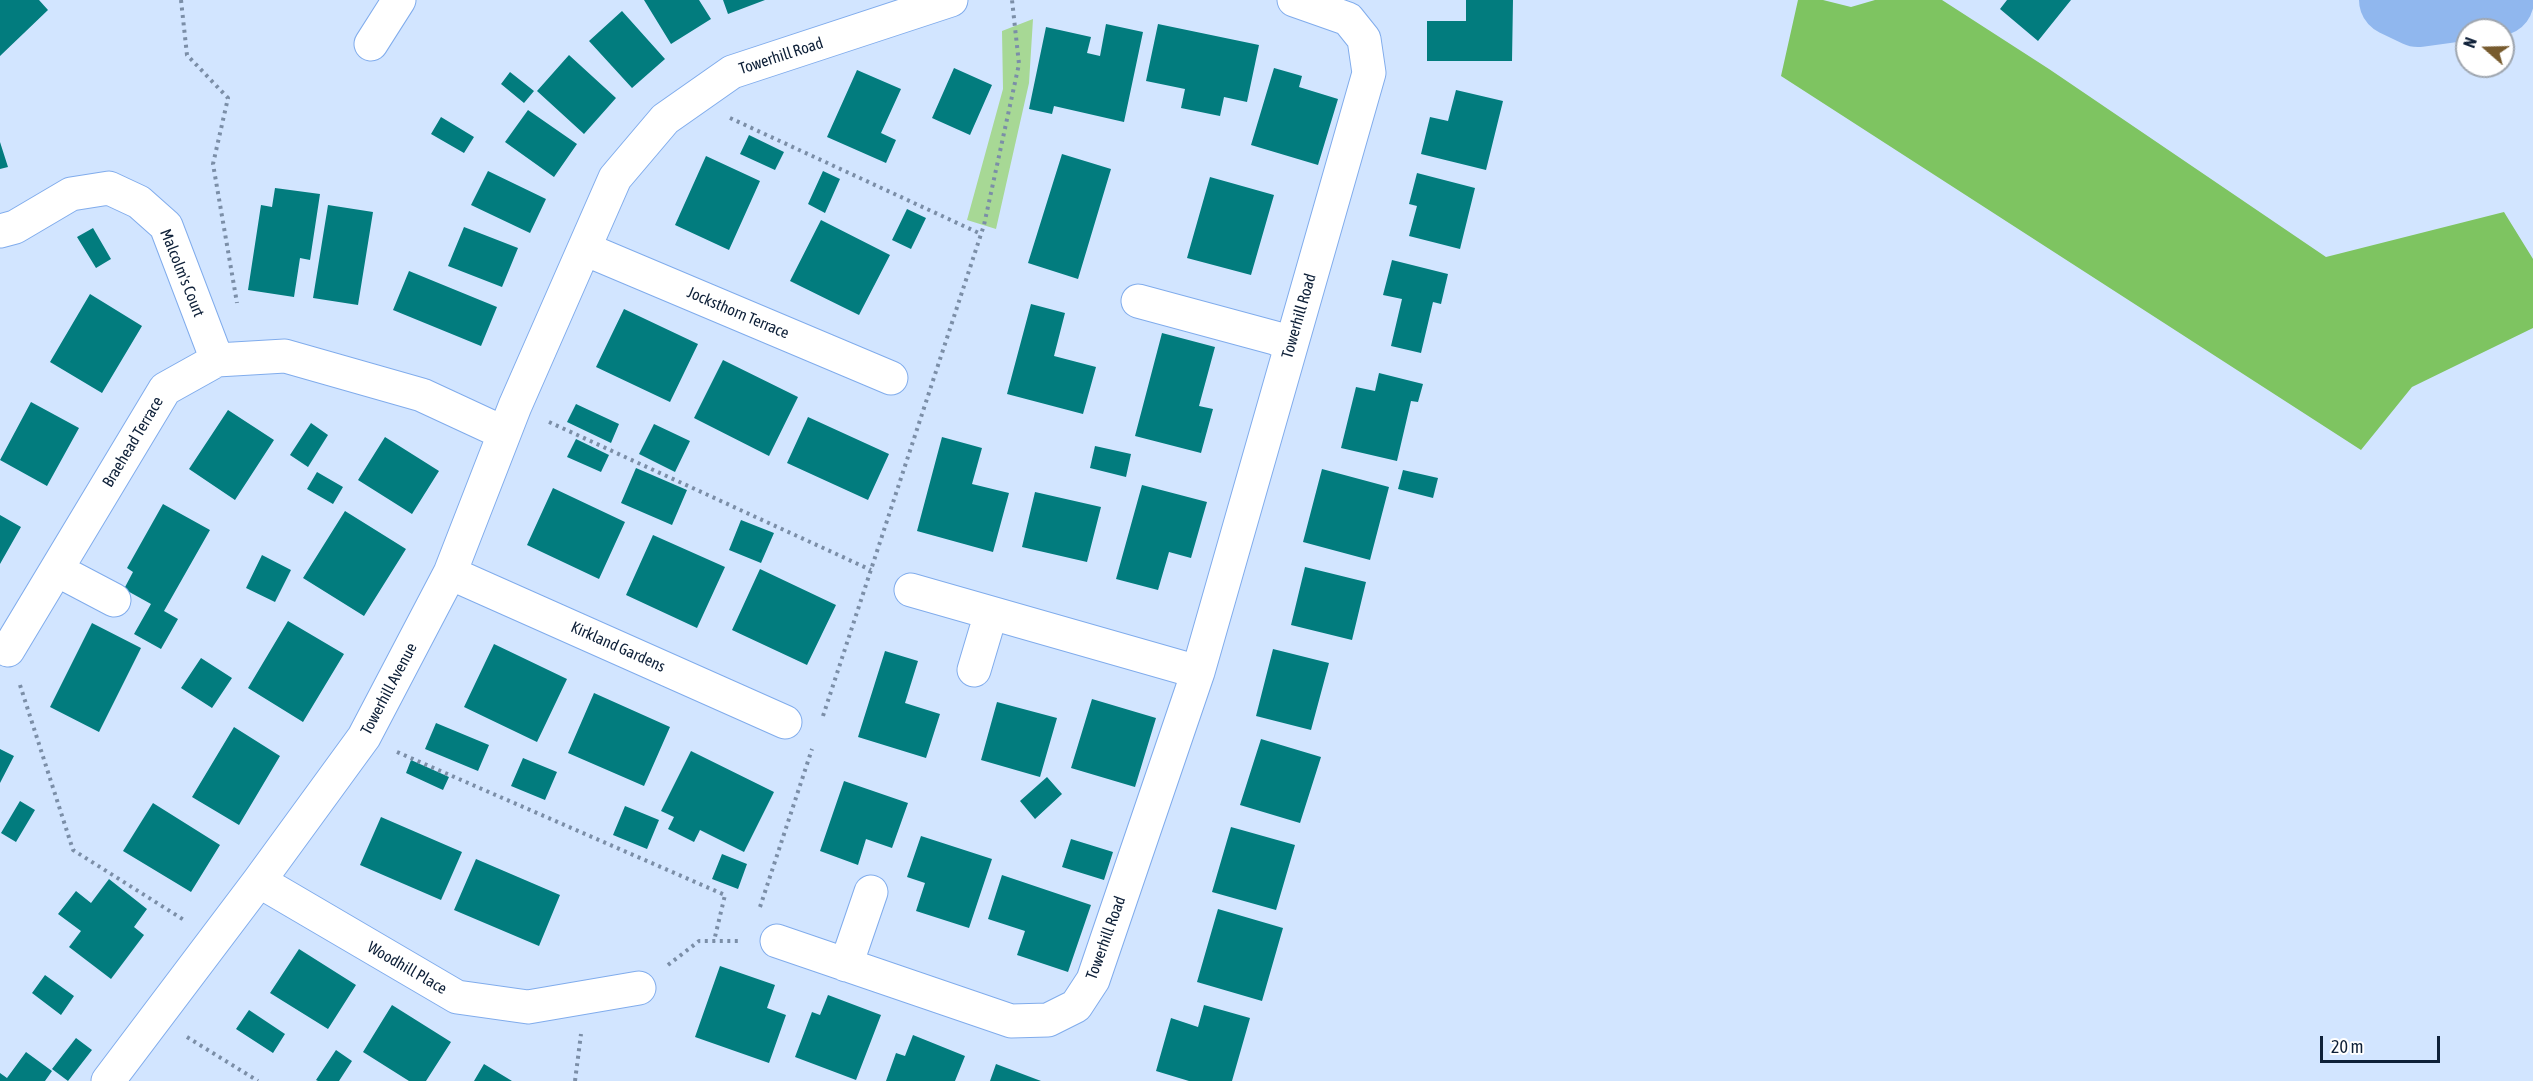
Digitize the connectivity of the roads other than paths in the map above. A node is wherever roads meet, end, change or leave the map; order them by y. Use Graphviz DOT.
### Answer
graph roads {
  1 [pos="399,0"];
  2 [pos="951,0"];
  3 [pos="1294,0"];
  4 [pos="371,44"];
  5 [pos="0,231"];
  6 [pos="585,249"];
  7 [pos="1138,301"];
  8 [pos="1291,346"];
  9 [pos="232,360"];
  10 [pos="891,378"];
  11 [pos="510,420"];
  12 [pos="57,570"];
  13 [pos="450,573"];
  14 [pos="911,590"];
  15 [pos="114,600"];
  16 [pos="991,613"];
  17 [pos="9,650"];
  18 [pos="974,670"];
  19 [pos="1198,672"];
  20 [pos="785,722"];
  21 [pos="260,881"];
  22 [pos="871,892"];
  23 [pos="777,941"];
  24 [pos="846,965"];
  25 [pos="639,988"];
  26 [pos="108,1081"];
  1 -- 4 [label="street"];
  2 -- 6 [label="street, Towerhill Road"];
  3 -- 8 [label="street, Towerhill Road"];
  5 -- 9 [label="street, Malcolm's Court"];
  6 -- 10 [label="street, Jocksthorn Terrace"];
  6 -- 11 [label="street, Towerhill Avenue"];
  7 -- 8 [label="street"];
  8 -- 19 [label="street, Towerhill Road"];
  9 -- 11 [label="street, Braehead Terrace"];
  9 -- 12 [label="street, Braehead Terrace"];
  11 -- 13 [label="street, Towerhill Avenue"];
  12 -- 15 [label="street"];
  12 -- 17 [label="street, Braehead Terrace"];
  13 -- 20 [label="street, Kirkland Gardens"];
  13 -- 21 [label="street, Towerhill Avenue"];
  14 -- 16 [label="street"];
  16 -- 18 [label="street"];
  16 -- 19 [label="street"];
  19 -- 24 [label="street, Towerhill Road"];
  21 -- 25 [label="street, Woodhill Place"];
  21 -- 26 [label="street, Towerhill Avenue"];
  22 -- 24 [label="street"];
  23 -- 24 [label="street, Towerhill Road"];
}
